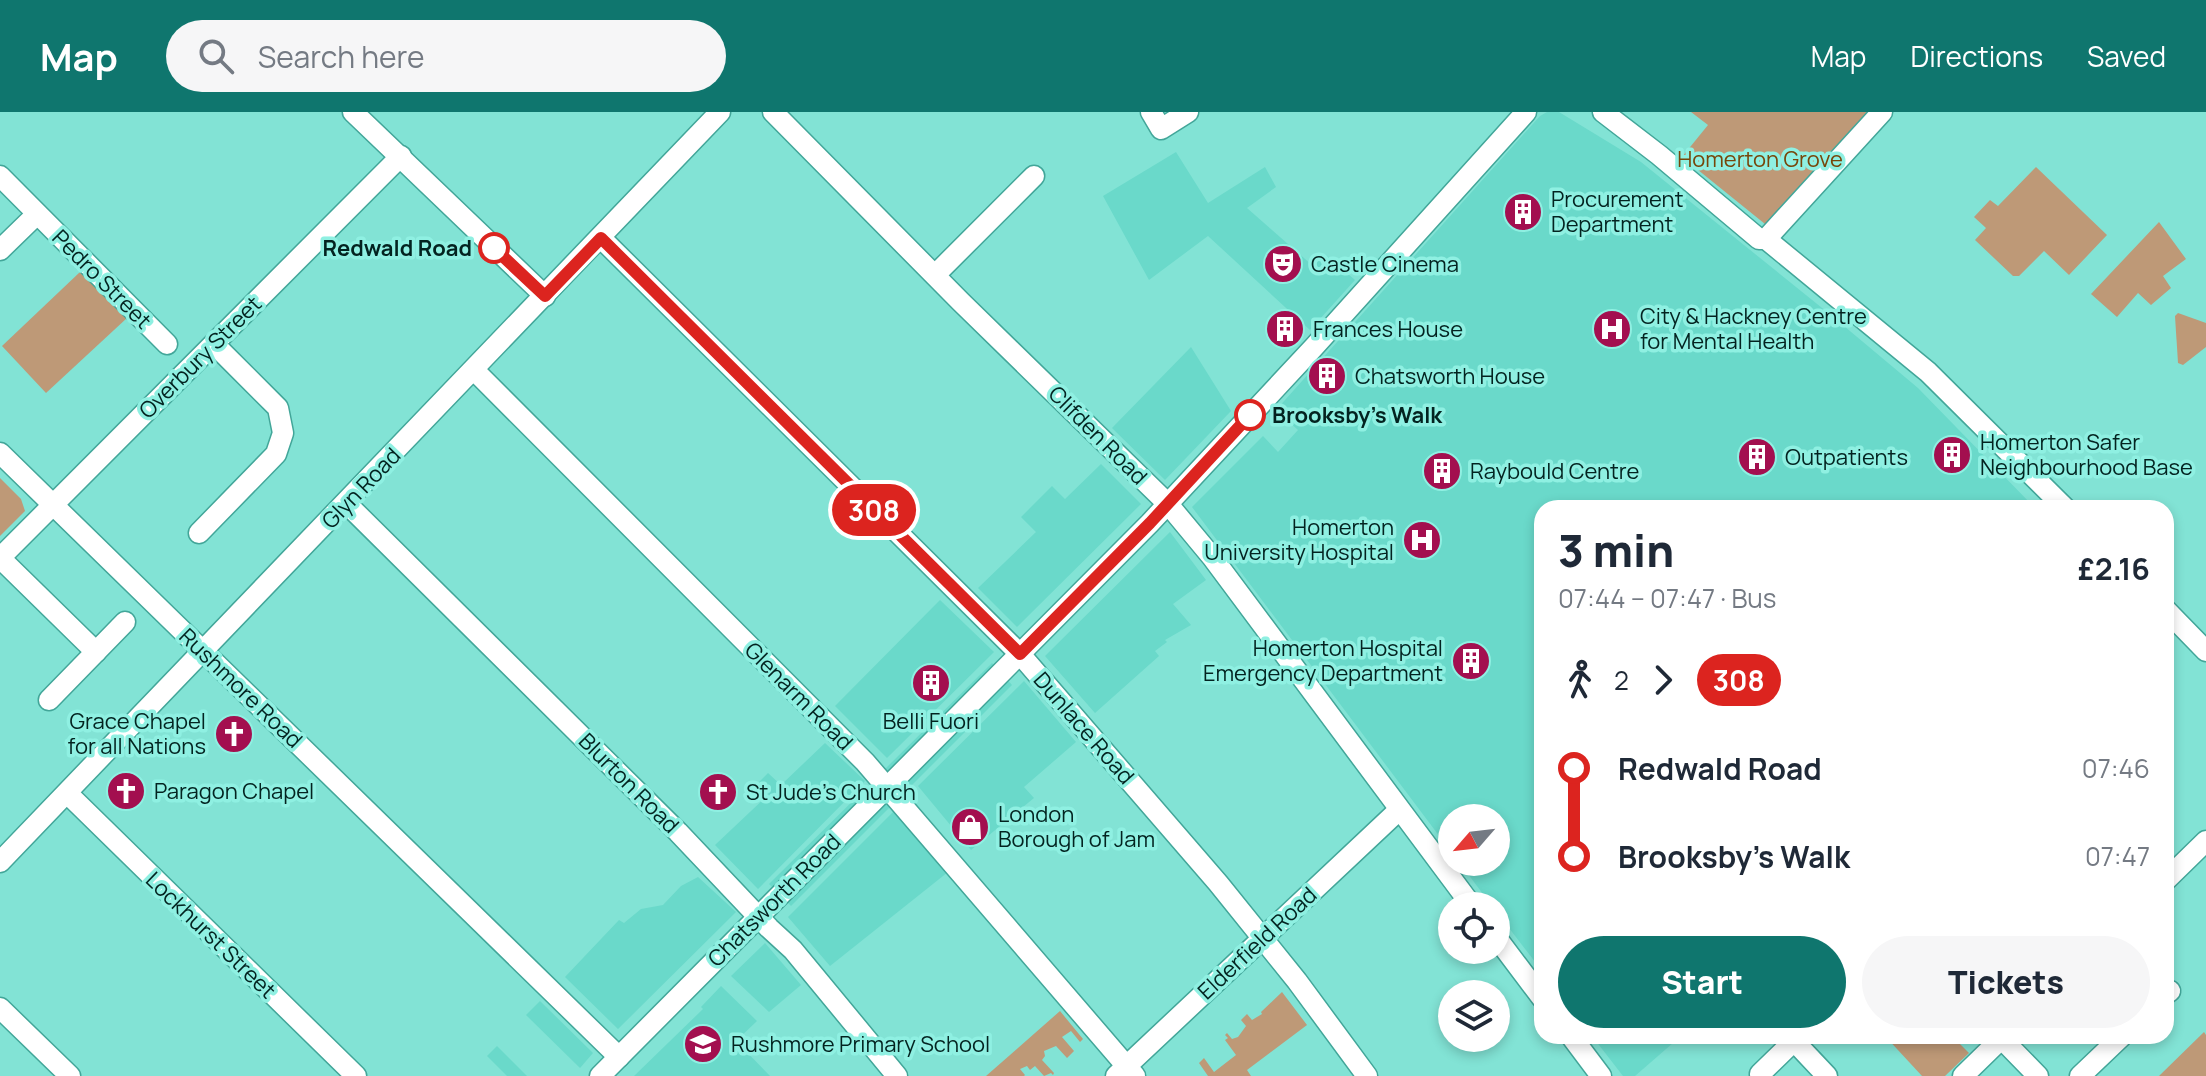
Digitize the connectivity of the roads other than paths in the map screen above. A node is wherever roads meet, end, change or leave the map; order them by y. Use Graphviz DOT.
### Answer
graph roads {
  1 [pos="353,112"];
  2 [pos="720,112"];
  3 [pos="773,112"];
  4 [pos="1151,112"];
  5 [pos="1188,112"];
  6 [pos="1526,112"];
  7 [pos="1603,112"];
  8 [pos="1882,112"];
  9 [pos="401,156"];
  10 [pos="0,176"];
  11 [pos="1034,176"];
  12 [pos="37,214"];
  13 [pos="601,238"];
  14 [pos="1766,239"];
  15 [pos="0,250"];
  16 [pos="935,275"];
  17 [pos="545,296"];
  18 [pos="167,344"];
  19 [pos="215,345"];
  20 [pos="474,370"];
  21 [pos="0,453"];
  22 [pos="2057,500"];
  23 [pos="346,503"];
  24 [pos="1168,504"];
  25 [pos="52,505"];
  26 [pos="199,533"];
  27 [pos="0,558"];
  28 [pos="2174,618"];
  29 [pos="125,622"];
  30 [pos="202,650"];
  31 [pos="2206,651"];
  32 [pos="96,652"];
  33 [pos="1020,654"];
  34 [pos="49,700"];
  35 [pos="887,786"];
  36 [pos="67,793"];
  37 [pos="1399,810"];
  38 [pos="2206,841"];
  39 [pos="0,862"];
  40 [pos="2174,872"];
  41 [pos="1461,892"];
  42 [pos="759,917"];
  43 [pos="1262,937"];
  44 [pos="1510,956"];
  45 [pos="1534,987"];
  46 [pos="0,1008"];
  47 [pos="1577,1044"];
  48 [pos="1791,1044"];
  49 [pos="1802,1044"];
  50 [pos="1995,1044"];
  51 [pos="2008,1044"];
  52 [pos="2114,1044"];
  53 [pos="619,1057"];
  54 [pos="60,1072"];
  55 [pos="1126,1073"];
  56 [pos="1760,1074"];
  57 [pos="356,1076"];
  58 [pos="600,1076"];
  59 [pos="897,1076"];
  60 [pos="1367,1076"];
  61 [pos="1601,1076"];
  62 [pos="1827,1076"];
  63 [pos="1963,1076"];
  64 [pos="2038,1076"];
  65 [pos="2080,1076"];
  1 -- 9 [label="street"];
  2 -- 13 [label="street, Glyn Road"];
  3 -- 16 [label="street, Clifden Road"];
  4 -- 5 [label="street"];
  6 -- 24 [label="street, Chatsworth Road"];
  7 -- 14 [label="street"];
  8 -- 14 [label="street"];
  9 -- 17 [label="street"];
  9 -- 19 [label="street, Overbury Street"];
  10 -- 12 [label="street, Pedro Street"];
  11 -- 16 [label="street"];
  12 -- 15 [label="street, Pedro Street"];
  12 -- 18 [label="street, Pedro Street"];
  13 -- 17 [label="street, Glyn Road"];
  13 -- 33 [label="street, Dunlace Road"];
  14 -- 22 [label="street"];
  16 -- 24 [label="street, Clifden Road"];
  17 -- 20 [label="street, Glyn Road"];
  19 -- 25 [label="street, Overbury Street"];
  19 -- 26 [label="street"];
  20 -- 23 [label="street, Glyn Road"];
  20 -- 35 [label="street, Glenarm Road"];
  21 -- 25 [label="street, Rushmore Road"];
  23 -- 30 [label="street, Glyn Road"];
  23 -- 42 [label="street, Blurton Road"];
  24 -- 33 [label="street, Chatsworth Road"];
  24 -- 37 [label="street, Clifden Road"];
  25 -- 27 [label="street, Overbury Street"];
  25 -- 30 [label="street, Rushmore Road"];
  27 -- 32 [label="street"];
  28 -- 31 [label="street"];
  29 -- 32 [label="street"];
  30 -- 36 [label="street, Glyn Road"];
  30 -- 53 [label="street, Rushmore Road"];
  32 -- 34 [label="street"];
  33 -- 35 [label="street, Chatsworth Road"];
  33 -- 43 [label="street, Dunlace Road"];
  35 -- 42 [label="street, Chatsworth Road"];
  35 -- 55 [label="street, Glenarm Road"];
  36 -- 39 [label="street, Glyn Road"];
  36 -- 57 [label="street, Lockhurst Street"];
  37 -- 41 [label="street, Clifden Road"];
  37 -- 43 [label="street, Elderfield Road"];
  38 -- 40 [label="street"];
  42 -- 53 [label="street, Chatsworth Road"];
  42 -- 59 [label="street, Blurton Road"];
  43 -- 55 [label="street, Elderfield Road"];
  43 -- 60 [label="street, Dunlace Road"];
  44 -- 45 [label="street"];
  46 -- 54 [label="street"];
  47 -- 61 [label="street"];
  48 -- 56 [label="street"];
  49 -- 62 [label="street"];
  50 -- 63 [label="street"];
  51 -- 64 [label="street"];
  52 -- 65 [label="street"];
  53 -- 58 [label="street, Chatsworth Road"];
}
